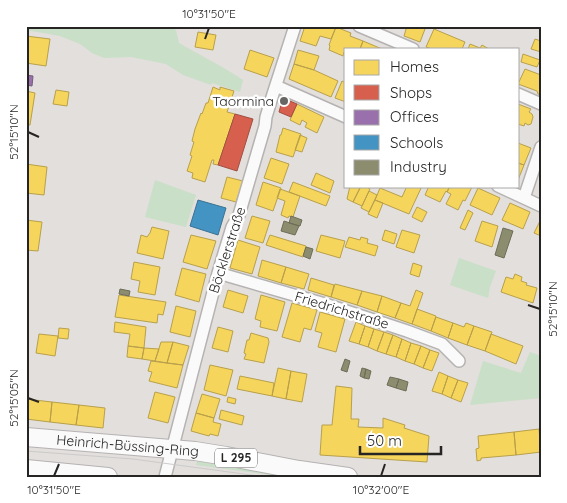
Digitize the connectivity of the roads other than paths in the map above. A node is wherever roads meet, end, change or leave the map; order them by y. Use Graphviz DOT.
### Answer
graph roads {
  1 [pos="296,26"];
  2 [pos="359,26"];
  3 [pos="410,48"];
  4 [pos="276,86"];
  5 [pos="520,95"];
  6 [pos="541,104"];
  7 [pos="344,116"];
  8 [pos="541,147"];
  9 [pos="502,188"];
  10 [pos="524,198"];
  11 [pos="541,206"];
  12 [pos="218,274"];
  13 [pos="459,361"];
  14 [pos="26,437"];
  15 [pos="172,449"];
  16 [pos="26,469"];
  17 [pos="108,477"];
  18 [pos="165,477"];
  19 [pos="348,477"];
  1 -- 4 [label="street, Böcklerstraße"];
  2 -- 3 [label="street"];
  4 -- 7 [label="street"];
  4 -- 12 [label="street, Böcklerstraße"];
  5 -- 6 [label="street"];
  8 -- 10 [label="street"];
  9 -- 10 [label="street"];
  10 -- 11 [label="street"];
  12 -- 13 [label="street, Friedrichstraße"];
  12 -- 15 [label="street, Böcklerstraße"];
  14 -- 15 [label="main road, Heinrich-Büssing-Ring / L 295"];
  15 -- 18 [label="street, Böcklerstraße"];
  15 -- 19 [label="main road, Heinrich-Büssing-Ring / L 295"];
  16 -- 17 [label="main road"];
}
